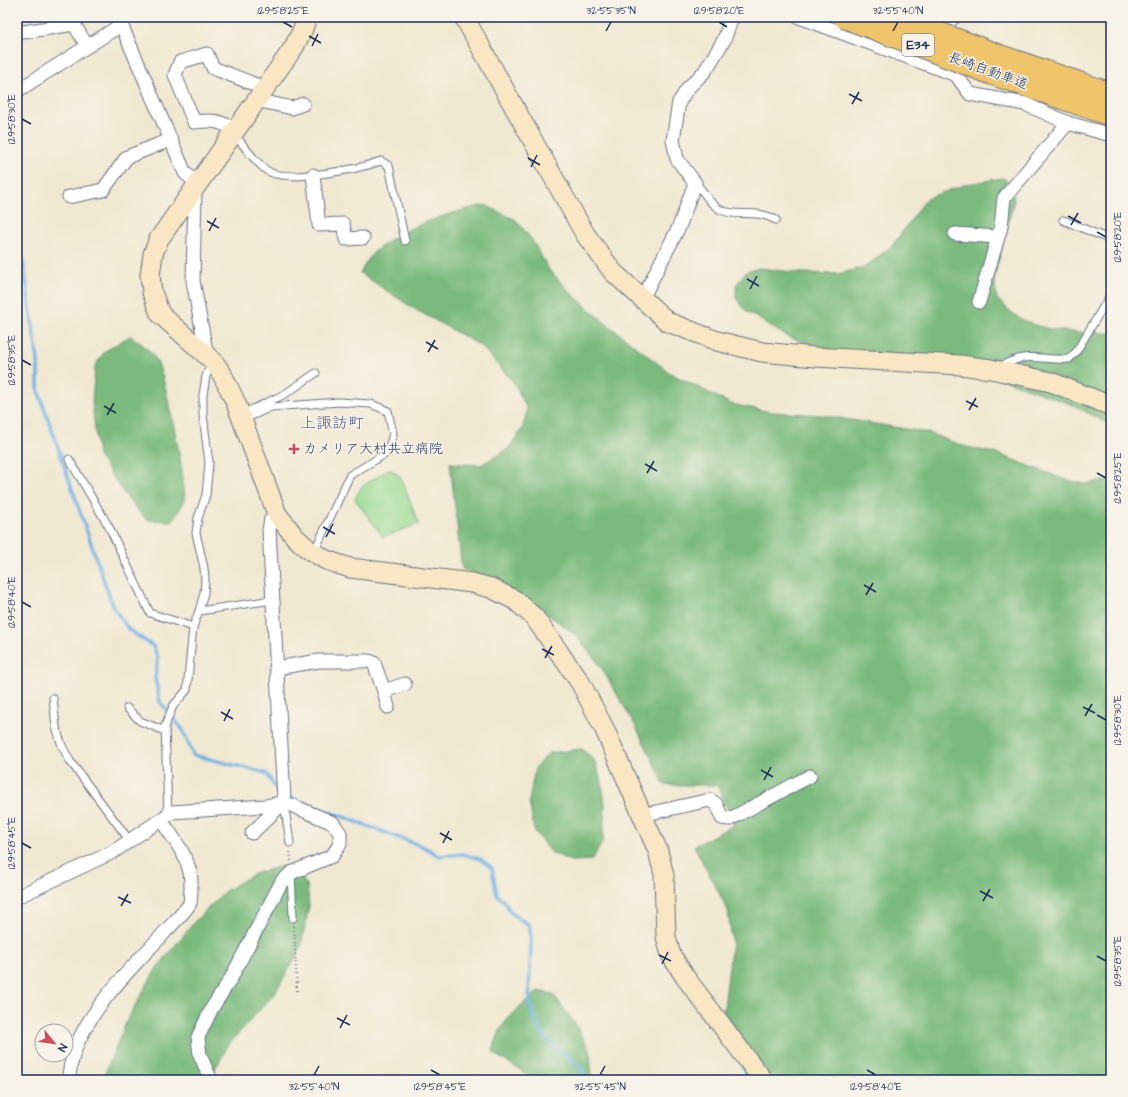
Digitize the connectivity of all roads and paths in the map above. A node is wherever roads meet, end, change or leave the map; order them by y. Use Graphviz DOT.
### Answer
graph roads {
  1 [pos="307,17"];
  2 [pos="464,17"];
  3 [pos="732,17"];
  4 [pos="799,17"];
  5 [pos="844,17"];
  6 [pos="896,17"];
  7 [pos="954,17"];
  8 [pos="119,21"];
  9 [pos="23,32"];
  10 [pos="87,46"];
  11 [pos="908,58"];
  12 [pos="996,65"];
  13 [pos="17,90"];
  14 [pos="1111,93"];
  15 [pos="260,94"];
  16 [pos="302,104"];
  17 [pos="1111,115"];
  18 [pos="1068,123"];
  19 [pos="234,132"];
  20 [pos="1111,135"];
  21 [pos="170,140"];
  22 [pos="313,175"];
  23 [pos="695,183"];
  24 [pos="197,186"];
  25 [pos="69,197"];
  26 [pos="776,220"];
  27 [pos="1063,220"];
  28 [pos="955,234"];
  29 [pos="997,237"];
  30 [pos="363,238"];
  31 [pos="405,240"];
  32 [pos="1111,240"];
  33 [pos="1111,294"];
  34 [pos="643,297"];
  35 [pos="979,302"];
  36 [pos="210,358"];
  37 [pos="995,370"];
  38 [pos="316,373"];
  39 [pos="1111,406"];
  40 [pos="241,417"];
  41 [pos="69,459"];
  42 [pos="277,514"];
  43 [pos="314,552"];
  44 [pos="273,600"];
  45 [pos="198,611"];
  46 [pos="193,627"];
  47 [pos="276,668"];
  48 [pos="405,684"];
  49 [pos="384,691"];
  50 [pos="53,698"];
  51 [pos="388,707"];
  52 [pos="127,708"];
  53 [pos="165,730"];
  54 [pos="810,776"];
  55 [pos="284,796"];
  56 [pos="642,815"];
  57 [pos="164,818"];
  58 [pos="252,833"];
  59 [pos="130,841"];
  60 [pos="290,843"];
  61 [pos="291,871"];
  62 [pos="17,896"];
  63 [pos="293,918"];
  64 [pos="298,992"];
  65 [pos="69,1080"];
  66 [pos="211,1080"];
  67 [pos="763,1080"];
  1 -- 15 [label="street"];
  2 -- 34 [label="street"];
  3 -- 23 [label="street"];
  4 -- 11 [label="street"];
  5 -- 12 [label="highway, 長崎自動車道 / E34, bridge"];
  6 -- 12 [label="highway, 長崎自動車道 / E34, bridge"];
  7 -- 11 [label="street"];
  8 -- 10 [label="street"];
  8 -- 21 [label="street"];
  9 -- 10 [label="street"];
  10 -- 13 [label="street"];
  11 -- 18 [label="street"];
  12 -- 14 [label="highway, 長崎自動車道 / E34"];
  12 -- 17 [label="highway, 長崎自動車道 / E34"];
  15 -- 16 [label="street"];
  15 -- 19 [label="street"];
  15 -- 19 [label="street"];
  18 -- 20 [label="street"];
  18 -- 29 [label="street"];
  19 -- 22 [label="lane"];
  19 -- 24 [label="street"];
  21 -- 24 [label="street"];
  21 -- 25 [label="street"];
  22 -- 30 [label="street"];
  22 -- 31 [label="lane"];
  23 -- 26 [label="lane"];
  23 -- 34 [label="street"];
  24 -- 36 [label="street"];
  24 -- 36 [label="street"];
  27 -- 32 [label="lane"];
  28 -- 29 [label="street"];
  29 -- 35 [label="street"];
  33 -- 37 [label="lane"];
  34 -- 37 [label="street"];
  36 -- 40 [label="street"];
  36 -- 45 [label="lane"];
  37 -- 39 [label="street"];
  38 -- 40 [label="lane"];
  40 -- 42 [label="street"];
  40 -- 43 [label="lane"];
  41 -- 46 [label="lane"];
  42 -- 43 [label="street"];
  42 -- 44 [label="street"];
  43 -- 56 [label="street"];
  44 -- 45 [label="lane"];
  44 -- 47 [label="street"];
  45 -- 46 [label="lane"];
  46 -- 53 [label="lane"];
  47 -- 49 [label="street"];
  47 -- 55 [label="street"];
  48 -- 49 [label="street"];
  49 -- 51 [label="street"];
  50 -- 59 [label="lane"];
  52 -- 53 [label="lane"];
  53 -- 57 [label="lane"];
  54 -- 56 [label="street"];
  55 -- 57 [label="street"];
  55 -- 58 [label="street"];
  55 -- 60 [label="lane"];
  55 -- 61 [label="street"];
  56 -- 67 [label="street"];
  57 -- 59 [label="street"];
  57 -- 65 [label="street"];
  59 -- 62 [label="street"];
  60 -- 61 [label="path"];
  61 -- 63 [label="lane"];
  61 -- 66 [label="street"];
  63 -- 64 [label="path"];
}
